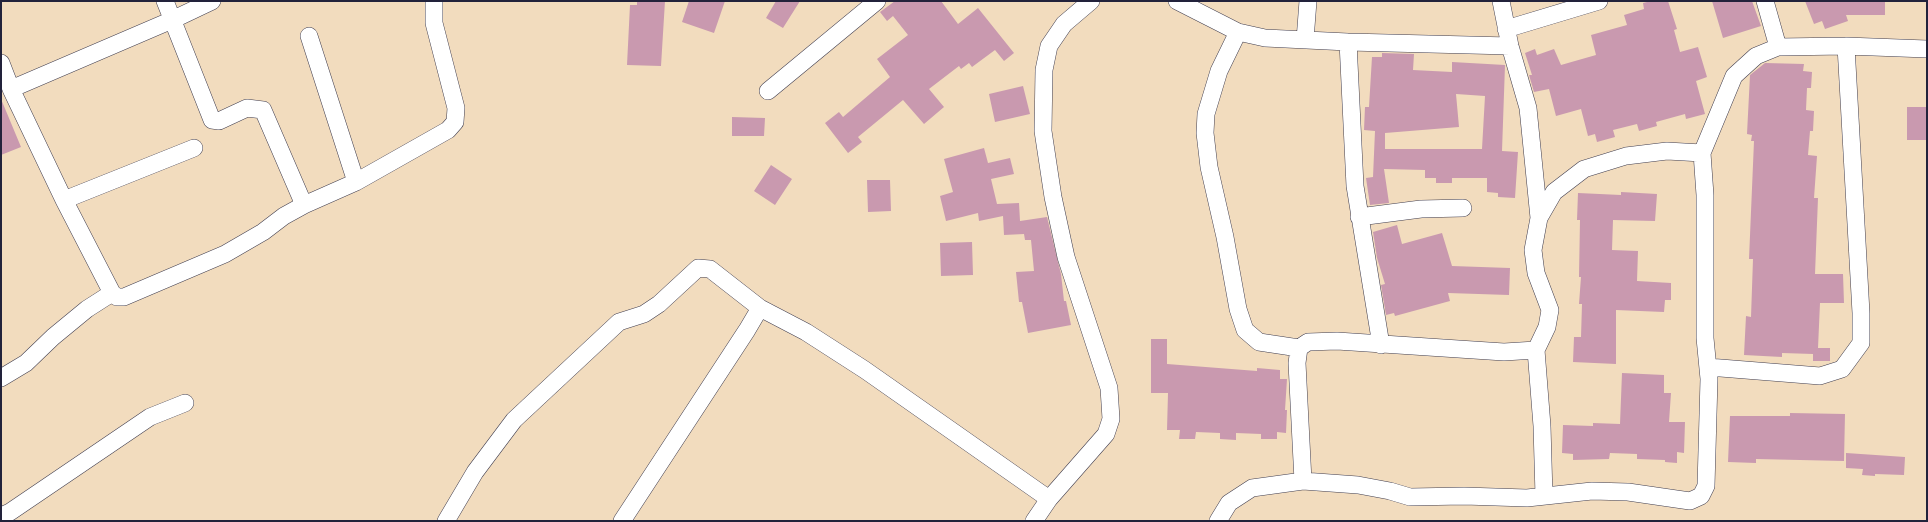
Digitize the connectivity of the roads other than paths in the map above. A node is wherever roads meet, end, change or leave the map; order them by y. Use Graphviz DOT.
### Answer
graph roads {
  1 [pos="165,1"];
  2 [pos="212,1"];
  3 [pos="434,1"];
  4 [pos="877,1"];
  5 [pos="1091,1"];
  6 [pos="1177,1"];
  7 [pos="1308,1"];
  8 [pos="1501,1"];
  9 [pos="1599,1"];
  10 [pos="1765,1"];
  11 [pos="172,20"];
  12 [pos="1506,29"];
  13 [pos="1238,32"];
  14 [pos="309,36"];
  15 [pos="1305,40"];
  16 [pos="1348,42"];
  17 [pos="1510,46"];
  18 [pos="1778,46"];
  19 [pos="1846,46"];
  20 [pos="1927,49"];
  21 [pos="1,63"];
  22 [pos="11,89"];
  23 [pos="768,91"];
  24 [pos="194,148"];
  25 [pos="1702,153"];
  26 [pos="356,182"];
  27 [pos="64,200"];
  28 [pos="304,205"];
  29 [pos="1463,208"];
  30 [pos="1359,217"];
  31 [pos="1539,218"];
  32 [pos="112,293"];
  33 [pos="760,308"];
  34 [pos="1381,345"];
  35 [pos="1299,348"];
  36 [pos="1536,350"];
  37 [pos="1708,367"];
  38 [pos="1,378"];
  39 [pos="185,403"];
  40 [pos="1303,481"];
  41 [pos="1544,496"];
  42 [pos="1048,499"];
  43 [pos="1,516"];
  44 [pos="450,520"];
  45 [pos="622,521"];
  46 [pos="1034,521"];
  47 [pos="1218,521"];
  1 -- 11 [label="street"];
  2 -- 11 [label="street"];
  3 -- 26 [label="street"];
  4 -- 23 [label="street"];
  5 -- 42 [label="street"];
  6 -- 13 [label="street"];
  7 -- 15 [label="street"];
  8 -- 12 [label="street"];
  9 -- 12 [label="street"];
  10 -- 18 [label="street"];
  11 -- 22 [label="street"];
  11 -- 28 [label="street"];
  12 -- 17 [label="street"];
  13 -- 15 [label="street"];
  13 -- 35 [label="street"];
  14 -- 26 [label="street"];
  15 -- 16 [label="street"];
  16 -- 17 [label="street"];
  16 -- 30 [label="street"];
  17 -- 31 [label="street"];
  18 -- 19 [label="street"];
  18 -- 25 [label="street"];
  19 -- 20 [label="street"];
  19 -- 37 [label="street"];
  21 -- 22 [label="street"];
  22 -- 27 [label="street"];
  24 -- 27 [label="street"];
  25 -- 31 [label="street"];
  25 -- 37 [label="street"];
  26 -- 28 [label="street"];
  27 -- 32 [label="street"];
  28 -- 32 [label="street"];
  29 -- 30 [label="street"];
  30 -- 34 [label="street"];
  31 -- 36 [label="street"];
  32 -- 38 [label="street"];
  33 -- 42 [label="street"];
  33 -- 44 [label="street"];
  33 -- 45 [label="street"];
  34 -- 35 [label="street"];
  34 -- 36 [label="street"];
  35 -- 40 [label="street"];
  36 -- 41 [label="street"];
  37 -- 41 [label="street"];
  39 -- 43 [label="street"];
  40 -- 41 [label="street"];
  40 -- 47 [label="street"];
  42 -- 46 [label="street"];
}
